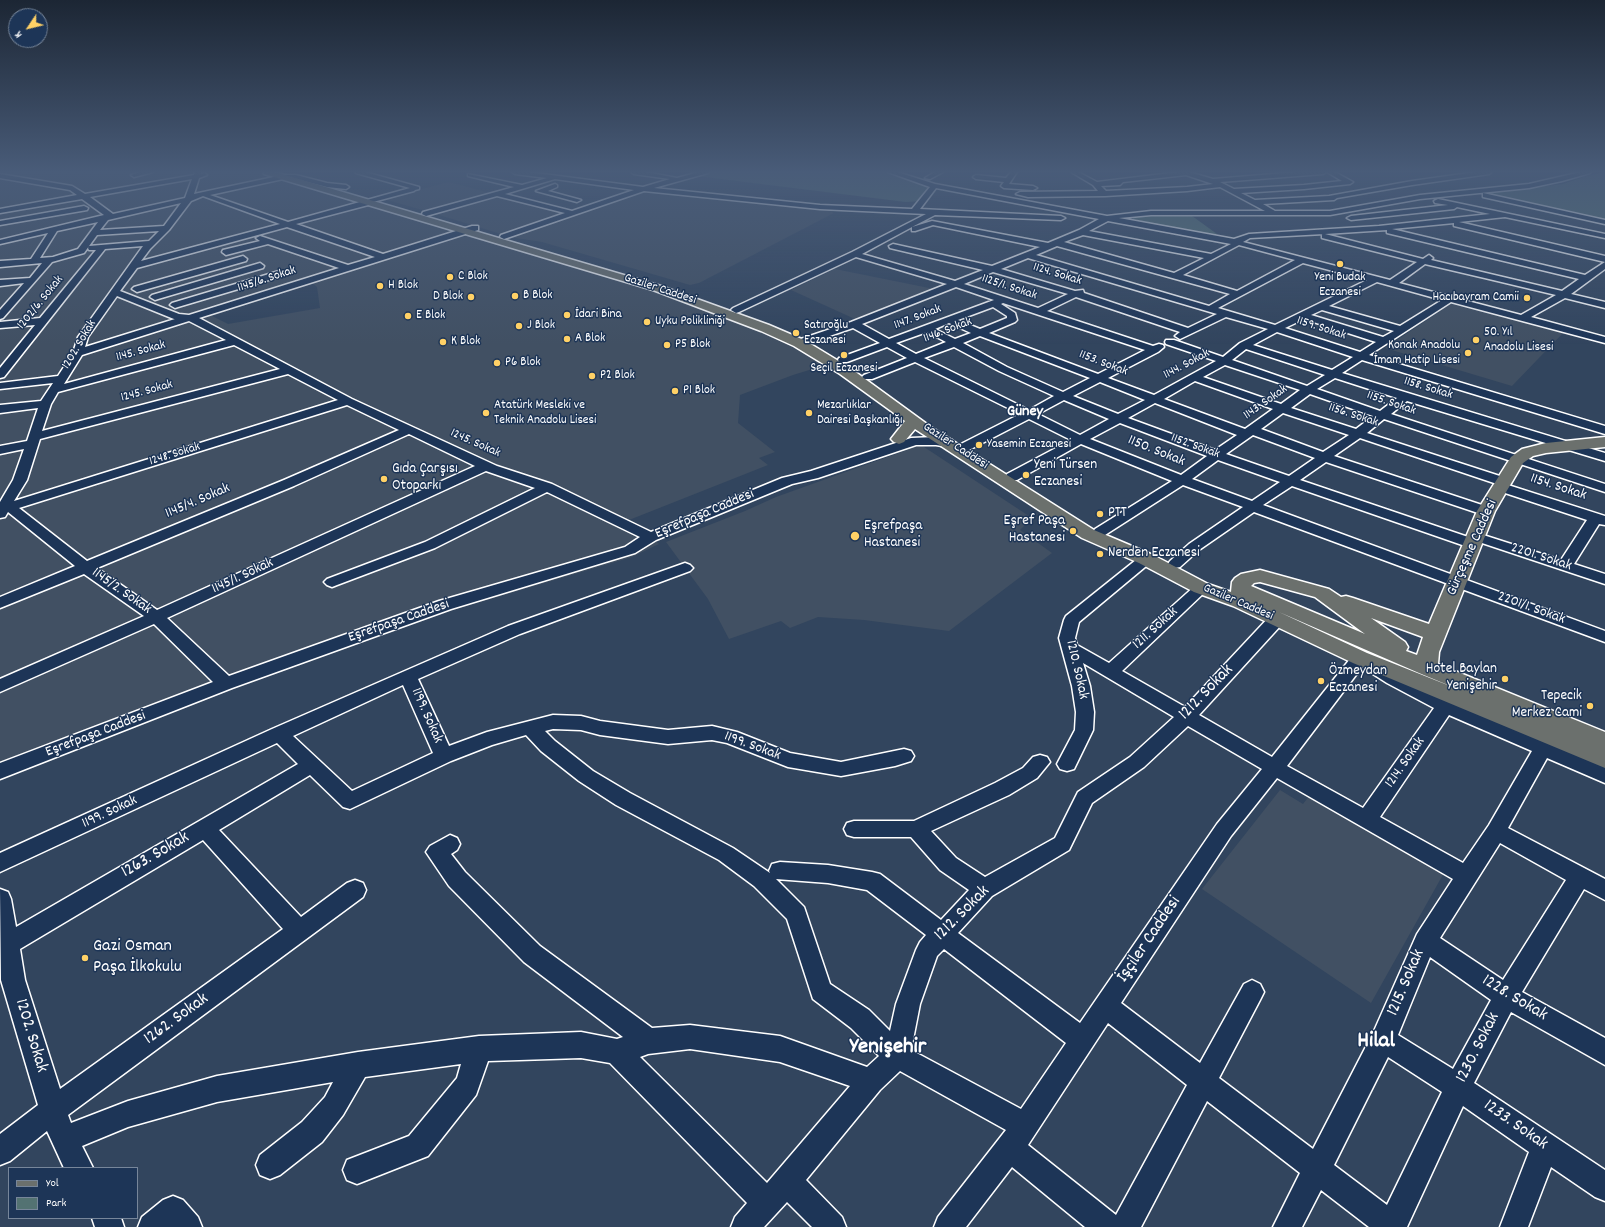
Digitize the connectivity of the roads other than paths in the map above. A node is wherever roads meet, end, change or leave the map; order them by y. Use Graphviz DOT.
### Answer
graph roads {
  1 [pos="4,229"];
  2 [pos="98,229"];
  3 [pos="143,229"];
  4 [pos="165,229"];
  5 [pos="268,229"];
  6 [pos="302,229"];
  7 [pos="468,229"];
  8 [pos="468,229"];
  9 [pos="526,229"];
  10 [pos="892,229"];
  11 [pos="901,229"];
  12 [pos="915,229"];
  13 [pos="966,229"];
  14 [pos="1087,229"];
  15 [pos="1160,229"];
  16 [pos="1357,229"];
  17 [pos="1383,229"];
  18 [pos="1479,229"];
  19 [pos="1572,229"];
  20 [pos="1573,229"];
  21 [pos="54,230"];
  22 [pos="129,230"];
  23 [pos="473,231"];
  24 [pos="1082,232"];
  25 [pos="1311,232"];
  26 [pos="94,233"];
  27 [pos="250,234"];
  28 [pos="1605,236"];
  29 [pos="504,237"];
  30 [pos="884,238"];
  31 [pos="9,240"];
  32 [pos="269,241"];
  33 [pos="0,242"];
  34 [pos="1235,242"];
  35 [pos="152,243"];
  36 [pos="114,245"];
  37 [pos="1053,245"];
  38 [pos="1546,245"];
  39 [pos="208,246"];
  40 [pos="893,246"];
  41 [pos="1453,246"];
  42 [pos="103,247"];
  43 [pos="0,249"];
  44 [pos="82,249"];
  45 [pos="221,253"];
  46 [pos="855,254"];
  47 [pos="1028,256"];
  48 [pos="383,257"];
  49 [pos="1214,257"];
  50 [pos="243,259"];
  51 [pos="1605,259"];
  52 [pos="34,260"];
  53 [pos="1302,260"];
  54 [pos="1515,261"];
  55 [pos="1422,262"];
  56 [pos="47,263"];
  57 [pos="0,264"];
  58 [pos="1605,265"];
  59 [pos="260,266"];
  60 [pos="1136,266"];
  61 [pos="348,268"];
  62 [pos="992,269"];
  63 [pos="0,271"];
  64 [pos="136,271"];
  65 [pos="279,274"];
  66 [pos="1175,276"];
  67 [pos="1489,276"];
  68 [pos="1585,278"];
  69 [pos="1107,279"];
  70 [pos="1376,279"];
  71 [pos="32,280"];
  72 [pos="123,281"];
  73 [pos="301,282"];
  74 [pos="0,283"];
  75 [pos="1392,283"];
  76 [pos="956,284"];
  77 [pos="137,289"];
  78 [pos="115,292"];
  79 [pos="19,293"];
  80 [pos="6,294"];
  81 [pos="1076,294"];
  82 [pos="1239,294"];
  83 [pos="1563,295"];
  84 [pos="156,297"];
  85 [pos="1450,299"];
  86 [pos="998,301"];
  87 [pos="175,305"];
  88 [pos="1322,306"];
  89 [pos="1605,306"];
  90 [pos="1210,309"];
  91 [pos="2,311"];
  92 [pos="730,311"];
  93 [pos="1040,311"];
  94 [pos="1225,314"];
  95 [pos="1304,316"];
  96 [pos="191,318"];
  97 [pos="1523,318"];
  98 [pos="950,320"];
  99 [pos="44,321"];
  100 [pos="854,324"];
  101 [pos="0,325"];
  102 [pos="927,328"];
  103 [pos="1277,329"];
  104 [pos="1402,330"];
  105 [pos="1189,332"];
  106 [pos="981,333"];
  107 [pos="1605,340"];
  108 [pos="235,341"];
  109 [pos="1384,341"];
  110 [pos="804,342"];
  111 [pos="1170,342"];
  112 [pos="956,343"];
  113 [pos="888,344"];
  114 [pos="1244,345"];
  115 [pos="1154,350"];
  116 [pos="78,353"];
  117 [pos="1361,356"];
  118 [pos="915,358"];
  119 [pos="843,360"];
  120 [pos="1224,361"];
  121 [pos="290,370"];
  122 [pos="1333,374"];
  123 [pos="0,375"];
  124 [pos="868,377"];
  125 [pos="1193,377"];
  126 [pos="1101,378"];
  127 [pos="60,379"];
  128 [pos="0,386"];
  129 [pos="54,390"];
  130 [pos="1308,390"];
  131 [pos="1063,396"];
  132 [pos="1405,397"];
  133 [pos="1155,398"];
  134 [pos="348,401"];
  135 [pos="45,404"];
  136 [pos="0,409"];
  137 [pos="1283,409"];
  138 [pos="1027,414"];
  139 [pos="1382,416"];
  140 [pos="1120,419"];
  141 [pos="912,420"];
  142 [pos="408,430"];
  143 [pos="1605,430"];
  144 [pos="1249,432"];
  145 [pos="1358,434"];
  146 [pos="939,435"];
  147 [pos="1079,439"];
  148 [pos="33,440"];
  149 [pos="899,440"];
  150 [pos="1605,442"];
  151 [pos="1566,446"];
  152 [pos="965,447"];
  153 [pos="0,450"];
  154 [pos="1216,455"];
  155 [pos="1324,457"];
  156 [pos="1605,457"];
  157 [pos="1517,460"];
  158 [pos="486,466"];
  159 [pos="799,477"];
  160 [pos="1012,477"];
  161 [pos="20,480"];
  162 [pos="1182,480"];
  163 [pos="1290,480"];
  164 [pos="1502,484"];
  165 [pos="0,487"];
  166 [pos="547,487"];
  167 [pos="1605,488"];
  168 [pos="1254,507"];
  169 [pos="3,510"];
  170 [pos="1486,510"];
  171 [pos="1600,520"];
  172 [pos="1100,532"];
  173 [pos="651,537"];
  174 [pos="1475,540"];
  175 [pos="1146,559"];
  176 [pos="1176,564"];
  177 [pos="1565,566"];
  178 [pos="85,567"];
  179 [pos="686,568"];
  180 [pos="1605,579"];
  181 [pos="332,582"];
  182 [pos="1457,582"];
  183 [pos="1201,588"];
  184 [pos="1322,593"];
  185 [pos="1240,595"];
  186 [pos="0,603"];
  187 [pos="156,618"];
  188 [pos="1276,619"];
  189 [pos="1435,634"];
  190 [pos="1605,637"];
  191 [pos="1070,648"];
  192 [pos="1360,658"];
  193 [pos="1427,668"];
  194 [pos="1111,671"];
  195 [pos="408,676"];
  196 [pos="226,684"];
  197 [pos="0,686"];
  198 [pos="1445,706"];
  199 [pos="1187,716"];
  200 [pos="530,727"];
  201 [pos="279,734"];
  202 [pos="1605,734"];
  203 [pos="1605,742"];
  204 [pos="1543,748"];
  205 [pos="444,756"];
  206 [pos="904,756"];
  207 [pos="1605,759"];
  208 [pos="1040,762"];
  209 [pos="1067,764"];
  210 [pos="312,766"];
  211 [pos="1275,768"];
  212 [pos="0,771"];
  213 [pos="1605,775"];
  214 [pos="1367,819"];
  215 [pos="205,828"];
  216 [pos="854,829"];
  217 [pos="916,829"];
  218 [pos="1496,831"];
  219 [pos="450,844"];
  220 [pos="0,863"];
  221 [pos="780,871"];
  222 [pos="1467,876"];
  223 [pos="1580,876"];
  224 [pos="984,889"];
  225 [pos="355,890"];
  226 [pos="1605,890"];
  227 [pos="0,899"];
  228 [pos="299,931"];
  229 [pos="941,935"];
  230 [pos="1425,941"];
  231 [pos="4,946"];
  232 [pos="1252,992"];
  233 [pos="1506,996"];
  234 [pos="1105,1006"];
  235 [pos="1082,1040"];
  236 [pos="1383,1040"];
  237 [pos="648,1041"];
  238 [pos="478,1049"];
  239 [pos="617,1052"];
  240 [pos="1605,1052"];
  241 [pos="897,1056"];
  242 [pos="358,1065"];
  243 [pos="871,1081"];
  244 [pos="1203,1082"];
  245 [pos="1458,1087"];
  246 [pos="53,1110"];
  247 [pos="1017,1136"];
  248 [pos="64,1140"];
  249 [pos="1545,1147"];
  250 [pos="0,1151"];
  251 [pos="270,1165"];
  252 [pos="78,1167"];
  253 [pos="1316,1169"];
  254 [pos="357,1170"];
  255 [pos="787,1181"];
  256 [pos="1605,1187"];
  257 [pos="766,1202"];
  258 [pos="152,1227"];
  259 [pos="188,1227"];
  260 [pos="745,1227"];
  261 [pos="832,1227"];
  262 [pos="948,1227"];
  263 [pos="1108,1227"];
  264 [pos="1125,1227"];
  265 [pos="1287,1227"];
  266 [pos="1392,1227"];
  267 [pos="1514,1227"];
  1 -- 33 [label="street"];
  2 -- 26 [label="street"];
  3 -- 22 [label="street"];
  4 -- 35 [label="street, 1202. Sokak"];
  5 -- 27 [label="street"];
  6 -- 48 [label="street"];
  7 -- 23 [label="main road, Gaziler Caddesi"];
  8 -- 23 [label="main road, Gaziler Caddesi"];
  9 -- 29 [label="street"];
  10 -- 92 [label="street"];
  11 -- 30 [label="street"];
  12 -- 30 [label="street"];
  13 -- 37 [label="street"];
  14 -- 24 [label="street"];
  15 -- 34 [label="street"];
  16 -- 25 [label="street"];
  17 -- 41 [label="street"];
  18 -- 38 [label="street"];
  19 -- 38 [label="street"];
  20 -- 28 [label="street"];
  21 -- 31 [label="street"];
  21 -- 52 [label="street"];
  22 -- 26 [label="street"];
  22 -- 36 [label="street"];
  23 -- 29 [label="main road, Gaziler Caddesi"];
  23 -- 48 [label="street, 1145/6. Sokak"];
  23 -- 92 [label="main road, Gaziler Caddesi"];
  24 -- 37 [label="street"];
  24 -- 49 [label="street"];
  25 -- 34 [label="street"];
  25 -- 55 [label="street"];
  26 -- 44 [label="street"];
  27 -- 32 [label="street"];
  27 -- 39 [label="street"];
  29 -- 92 [label="main road, Gaziler Caddesi"];
  30 -- 46 [label="street"];
  31 -- 33 [label="street"];
  31 -- 43 [label="street"];
  32 -- 45 [label="street"];
  32 -- 61 [label="street"];
  34 -- 49 [label="street"];
  34 -- 53 [label="street"];
  35 -- 36 [label="street"];
  35 -- 64 [label="street, 1202. Sokak"];
  36 -- 42 [label="street"];
  37 -- 47 [label="street"];
  37 -- 60 [label="street"];
  38 -- 51 [label="street"];
  38 -- 54 [label="street"];
  39 -- 45 [label="street"];
  39 -- 64 [label="street"];
  40 -- 62 [label="street, 1124. Sokak"];
  41 -- 54 [label="street"];
  41 -- 55 [label="street"];
  42 -- 44 [label="street"];
  42 -- 99 [label="street, 1202/6. Sokak"];
  44 -- 56 [label="street"];
  45 -- 50 [label="street"];
  46 -- 76 [label="street, 1125/1. Sokak"];
  46 -- 92 [label="street"];
  47 -- 62 [label="street"];
  47 -- 69 [label="street, 1159. Sokak"];
  48 -- 61 [label="street, 1145/6. Sokak"];
  49 -- 66 [label="street"];
  50 -- 59 [label="street"];
  50 -- 77 [label="street"];
  52 -- 56 [label="street"];
  52 -- 57 [label="street"];
  53 -- 70 [label="street"];
  53 -- 82 [label="street"];
  54 -- 67 [label="street"];
  54 -- 68 [label="street"];
  55 -- 67 [label="street"];
  55 -- 75 [label="street"];
  56 -- 63 [label="street"];
  56 -- 71 [label="street"];
  58 -- 68 [label="street"];
  59 -- 65 [label="street"];
  59 -- 84 [label="street"];
  60 -- 66 [label="street"];
  60 -- 69 [label="street"];
  61 -- 73 [label="street, 1145/6. Sokak"];
  62 -- 76 [label="street"];
  62 -- 81 [label="street, 1124. Sokak"];
  64 -- 72 [label="street, 1202. Sokak"];
  65 -- 73 [label="street"];
  65 -- 87 [label="street"];
  66 -- 82 [label="street"];
  67 -- 83 [label="street"];
  68 -- 83 [label="street"];
  69 -- 81 [label="street"];
  69 -- 90 [label="street, 1159. Sokak"];
  70 -- 75 [label="street"];
  70 -- 88 [label="street, 1144. Sokak"];
  71 -- 74 [label="street"];
  71 -- 79 [label="street"];
  72 -- 77 [label="street"];
  72 -- 78 [label="street, 1202. Sokak"];
  73 -- 96 [label="street, 1145/6. Sokak"];
  75 -- 85 [label="street"];
  76 -- 86 [label="street, 1125/1. Sokak"];
  76 -- 100 [label="street"];
  77 -- 84 [label="street"];
  78 -- 96 [label="street"];
  78 -- 116 [label="street, 1202. Sokak"];
  79 -- 80 [label="street"];
  79 -- 91 [label="street"];
  81 -- 93 [label="street"];
  81 -- 105 [label="street, 1124. Sokak"];
  82 -- 90 [label="street"];
  83 -- 89 [label="street"];
  83 -- 97 [label="street"];
  84 -- 87 [label="street"];
  85 -- 97 [label="street"];
  85 -- 104 [label="street, 1143. Sokak"];
  86 -- 93 [label="street, 1125/1. Sokak"];
  86 -- 98 [label="street, 1147. Sokak"];
  86 -- 106 [label="street, 1146. Sokak"];
  87 -- 96 [label="street"];
  88 -- 95 [label="street, 1144. Sokak"];
  88 -- 104 [label="street"];
  90 -- 94 [label="street, 1159. Sokak"];
  92 -- 110 [label="main road, Gaziler Caddesi"];
  93 -- 115 [label="street, 1125/1. Sokak"];
  94 -- 103 [label="street, 1159. Sokak"];
  94 -- 105 [label="street"];
  95 -- 103 [label="street, 1144. Sokak"];
  95 -- 109 [label="street"];
  96 -- 108 [label="street, 1245. Sokak"];
  96 -- 116 [label="street, 1145/6. Sokak"];
  97 -- 107 [label="street"];
  98 -- 102 [label="street, 1147. Sokak"];
  98 -- 106 [label="street, 1153. Sokak"];
  99 -- 101 [label="street"];
  99 -- 123 [label="street, 1202/6. Sokak"];
  100 -- 110 [label="street"];
  100 -- 113 [label="street, 1150. Sokak"];
  102 -- 112 [label="street, 1152. Sokak"];
  102 -- 113 [label="street, 1147. Sokak"];
  103 -- 114 [label="street, 1144. Sokak"];
  103 -- 117 [label="street, 1159. Sokak"];
  104 -- 109 [label="street, 1143. Sokak"];
  105 -- 111 [label="street"];
  106 -- 112 [label="street, 1146. Sokak"];
  106 -- 126 [label="street, 1153. Sokak"];
  108 -- 121 [label="street, 1245. Sokak"];
  108 -- 129 [label="street, 1145. Sokak"];
  109 -- 117 [label="street, 1143. Sokak"];
  110 -- 119 [label="main road, Gaziler Caddesi"];
  110 -- 141 [label="main road, Gaziler Caddesi"];
  111 -- 115 [label="street"];
  111 -- 120 [label="street, 1155. Sokak"];
  112 -- 118 [label="street, 1146. Sokak"];
  112 -- 131 [label="street, 1152. Sokak"];
  113 -- 118 [label="street, 1150. Sokak"];
  113 -- 119 [label="street, 1147. Sokak"];
  114 -- 120 [label="street, 1144. Sokak"];
  114 -- 122 [label="street, 1158. Sokak"];
  115 -- 126 [label="street"];
  116 -- 127 [label="street, 1202. Sokak"];
  117 -- 122 [label="street, 1143. Sokak"];
  117 -- 143 [label="street, 1159. Sokak"];
  118 -- 124 [label="street, 1146. Sokak"];
  118 -- 138 [label="street, 1150. Sokak"];
  119 -- 124 [label="main road, Gaziler Caddesi"];
  120 -- 125 [label="street, 1144. Sokak"];
  120 -- 130 [label="street, 1155. Sokak"];
  121 -- 134 [label="street, 1245. Sokak"];
  121 -- 148 [label="street, 1245. Sokak"];
  122 -- 130 [label="street, 1143. Sokak"];
  122 -- 132 [label="street, 1158. Sokak"];
  124 -- 146 [label="main road, Gaziler Caddesi"];
  125 -- 133 [label="street, 1144. Sokak"];
  125 -- 137 [label="street, 1156. Sokak"];
  126 -- 131 [label="street"];
  126 -- 133 [label="street, 1153. Sokak"];
  127 -- 128 [label="street"];
  127 -- 129 [label="street, 1202. Sokak"];
  129 -- 135 [label="street, 1202. Sokak"];
  130 -- 137 [label="street, 1143. Sokak"];
  130 -- 139 [label="street, 1155. Sokak"];
  131 -- 138 [label="street"];
  131 -- 140 [label="street, 1152. Sokak"];
  132 -- 139 [label="street"];
  132 -- 151 [label="street, 1158. Sokak"];
  133 -- 140 [label="street, 1144. Sokak"];
  133 -- 144 [label="street, 1153. Sokak"];
  134 -- 142 [label="street, 1245. Sokak"];
  134 -- 169 [label="street, 1248. Sokak"];
  135 -- 136 [label="street"];
  135 -- 148 [label="street, 1202. Sokak"];
  137 -- 144 [label="street, 1143. Sokak"];
  137 -- 145 [label="street, 1156. Sokak"];
  138 -- 147 [label="street, 1150. Sokak"];
  138 -- 152 [label="street"];
  139 -- 145 [label="street"];
  139 -- 157 [label="street, 1155. Sokak"];
  140 -- 147 [label="street, 1144. Sokak"];
  140 -- 154 [label="street, 1152. Sokak"];
  141 -- 146 [label="main road, Gaziler Caddesi"];
  141 -- 149 [label="main road"];
  142 -- 158 [label="street, 1245. Sokak"];
  142 -- 178 [label="street, 1145/4. Sokak"];
  144 -- 154 [label="street, 1143. Sokak"];
  144 -- 155 [label="street, 1153. Sokak"];
  145 -- 155 [label="street"];
  145 -- 164 [label="street, 1156. Sokak"];
  146 -- 149 [label="street, Eşrefpaşa Caddesi"];
  146 -- 152 [label="main road, Gaziler Caddesi"];
  146 -- 159 [label="street, Eşrefpaşa Caddesi"];
  146 -- 175 [label="main road, Gaziler Caddesi"];
  147 -- 160 [label="street, 1144. Sokak"];
  147 -- 162 [label="street, 1150. Sokak"];
  148 -- 153 [label="street, 1245. Sokak"];
  148 -- 161 [label="street, 1202. Sokak"];
  149 -- 159 [label="street, Eşrefpaşa Caddesi"];
  150 -- 151 [label="main road"];
  151 -- 156 [label="street, 1158. Sokak"];
  151 -- 157 [label="main road"];
  152 -- 160 [label="main road, Gaziler Caddesi"];
  154 -- 162 [label="street, 1143. Sokak"];
  154 -- 163 [label="street, 1152. Sokak"];
  155 -- 163 [label="street"];
  155 -- 170 [label="street, 1153. Sokak"];
  157 -- 164 [label="main road, Gürçeşme Caddesi"];
  157 -- 167 [label="street, 1155. Sokak"];
  158 -- 166 [label="street, 1245. Sokak"];
  158 -- 187 [label="street, 1145/1. Sokak"];
  159 -- 173 [label="street, Eşrefpaşa Caddesi"];
  160 -- 172 [label="main road, Gaziler Caddesi"];
  161 -- 165 [label="street"];
  161 -- 169 [label="street, 1202. Sokak"];
  162 -- 168 [label="street, 1150. Sokak"];
  162 -- 172 [label="street, 1143. Sokak"];
  163 -- 168 [label="street"];
  163 -- 174 [label="street, 1152. Sokak"];
  164 -- 170 [label="main road, Gürçeşme Caddesi"];
  164 -- 171 [label="street, 1154. Sokak"];
  166 -- 173 [label="street, 1245. Sokak"];
  166 -- 181 [label="street"];
  168 -- 176 [label="street"];
  168 -- 182 [label="street, 1150. Sokak"];
  169 -- 178 [label="street, 1145/2. Sokak"];
  170 -- 174 [label="main road, Gürçeşme Caddesi"];
  171 -- 177 [label="street"];
  172 -- 176 [label="main road, Gaziler Caddesi"];
  173 -- 196 [label="street, Eşrefpaşa Caddesi"];
  174 -- 177 [label="street, 2201. Sokak"];
  174 -- 182 [label="main road, Gürçeşme Caddesi"];
  175 -- 183 [label="main road, Gaziler Caddesi"];
  175 -- 191 [label="street, 1210. Sokak"];
  176 -- 185 [label="main road, Gaziler Caddesi"];
  177 -- 180 [label="street, 2201. Sokak"];
  178 -- 186 [label="street, 1145/4. Sokak"];
  178 -- 187 [label="street, 1145/2. Sokak"];
  179 -- 195 [label="street"];
  182 -- 189 [label="main road, Gürçeşme Caddesi"];
  182 -- 190 [label="street, 2201/1. Sokak"];
  183 -- 185 [label="main road, Gaziler Caddesi"];
  183 -- 194 [label="street, 1211. Sokak"];
  184 -- 185 [label="main road"];
  184 -- 189 [label="main road"];
  184 -- 193 [label="main road"];
  185 -- 188 [label="main road, Gaziler Caddesi"];
  185 -- 193 [label="main road, Gaziler Caddesi"];
  187 -- 196 [label="street, 1145/2. Sokak"];
  187 -- 197 [label="street, 1145/1. Sokak"];
  188 -- 192 [label="main road, Gaziler Caddesi"];
  188 -- 199 [label="street, 1212. Sokak"];
  189 -- 193 [label="main road, Gürçeşme Caddesi"];
  191 -- 194 [label="street"];
  191 -- 209 [label="street, 1210. Sokak"];
  192 -- 198 [label="street"];
  192 -- 207 [label="main road, Gaziler Caddesi"];
  192 -- 211 [label="street, İşçiler Caddesi"];
  193 -- 202 [label="street"];
  193 -- 203 [label="main road, Gaziler Caddesi"];
  194 -- 199 [label="street"];
  195 -- 201 [label="street, 1199. Sokak"];
  195 -- 205 [label="street, 1199. Sokak"];
  196 -- 212 [label="street, Eşrefpaşa Caddesi"];
  198 -- 204 [label="street"];
  198 -- 214 [label="street, 1214. Sokak"];
  199 -- 211 [label="street"];
  199 -- 224 [label="street, 1212. Sokak"];
  200 -- 205 [label="street, 1199. Sokak"];
  200 -- 206 [label="street, 1199. Sokak"];
  200 -- 241 [label="street"];
  201 -- 210 [label="street"];
  201 -- 220 [label="street, 1199. Sokak"];
  204 -- 213 [label="street"];
  204 -- 218 [label="street, 1215. Sokak"];
  205 -- 210 [label="street"];
  208 -- 217 [label="street"];
  210 -- 215 [label="street, 1263. Sokak"];
  211 -- 214 [label="street"];
  211 -- 234 [label="street, İşçiler Caddesi"];
  214 -- 222 [label="street"];
  215 -- 228 [label="street"];
  215 -- 231 [label="street, 1263. Sokak"];
  216 -- 217 [label="street"];
  217 -- 224 [label="street"];
  218 -- 222 [label="street, 1215. Sokak"];
  218 -- 223 [label="street"];
  219 -- 237 [label="street"];
  221 -- 229 [label="street"];
  222 -- 230 [label="street, 1215. Sokak"];
  223 -- 226 [label="street"];
  223 -- 233 [label="street, 1230. Sokak"];
  224 -- 229 [label="street, 1212. Sokak"];
  225 -- 228 [label="street, 1262. Sokak"];
  227 -- 231 [label="street, 1202. Sokak"];
  228 -- 246 [label="street, 1262. Sokak"];
  229 -- 235 [label="street"];
  229 -- 241 [label="street, 1212. Sokak"];
  230 -- 233 [label="street, 1228. Sokak"];
  230 -- 236 [label="street, 1215. Sokak"];
  231 -- 246 [label="street, 1202. Sokak"];
  232 -- 244 [label="street"];
  233 -- 240 [label="street, 1228. Sokak"];
  233 -- 245 [label="street, 1230. Sokak"];
  234 -- 235 [label="street, İşçiler Caddesi"];
  234 -- 244 [label="street"];
  235 -- 247 [label="street, İşçiler Caddesi"];
  236 -- 245 [label="street, 1233. Sokak"];
  236 -- 253 [label="street, 1215. Sokak"];
  237 -- 239 [label="street"];
  237 -- 243 [label="street"];
  238 -- 239 [label="street"];
  238 -- 242 [label="street"];
  238 -- 254 [label="street"];
  239 -- 257 [label="street"];
  241 -- 243 [label="street"];
  241 -- 247 [label="street"];
  242 -- 248 [label="street"];
  242 -- 251 [label="street"];
  243 -- 255 [label="street"];
  244 -- 253 [label="street"];
  244 -- 264 [label="street"];
  245 -- 249 [label="street, 1233. Sokak"];
  245 -- 266 [label="street, 1230. Sokak"];
  246 -- 248 [label="street, 1202. Sokak"];
  246 -- 250 [label="street, 1262. Sokak"];
  247 -- 262 [label="street, İşçiler Caddesi"];
  247 -- 263 [label="street"];
  248 -- 252 [label="street, 1202. Sokak"];
  249 -- 256 [label="street, 1233. Sokak"];
  249 -- 267 [label="street"];
  253 -- 265 [label="street, 1215. Sokak"];
  253 -- 266 [label="street"];
  255 -- 257 [label="street"];
  255 -- 261 [label="street"];
  257 -- 260 [label="street"];
  258 -- 259 [label="street"];
}
